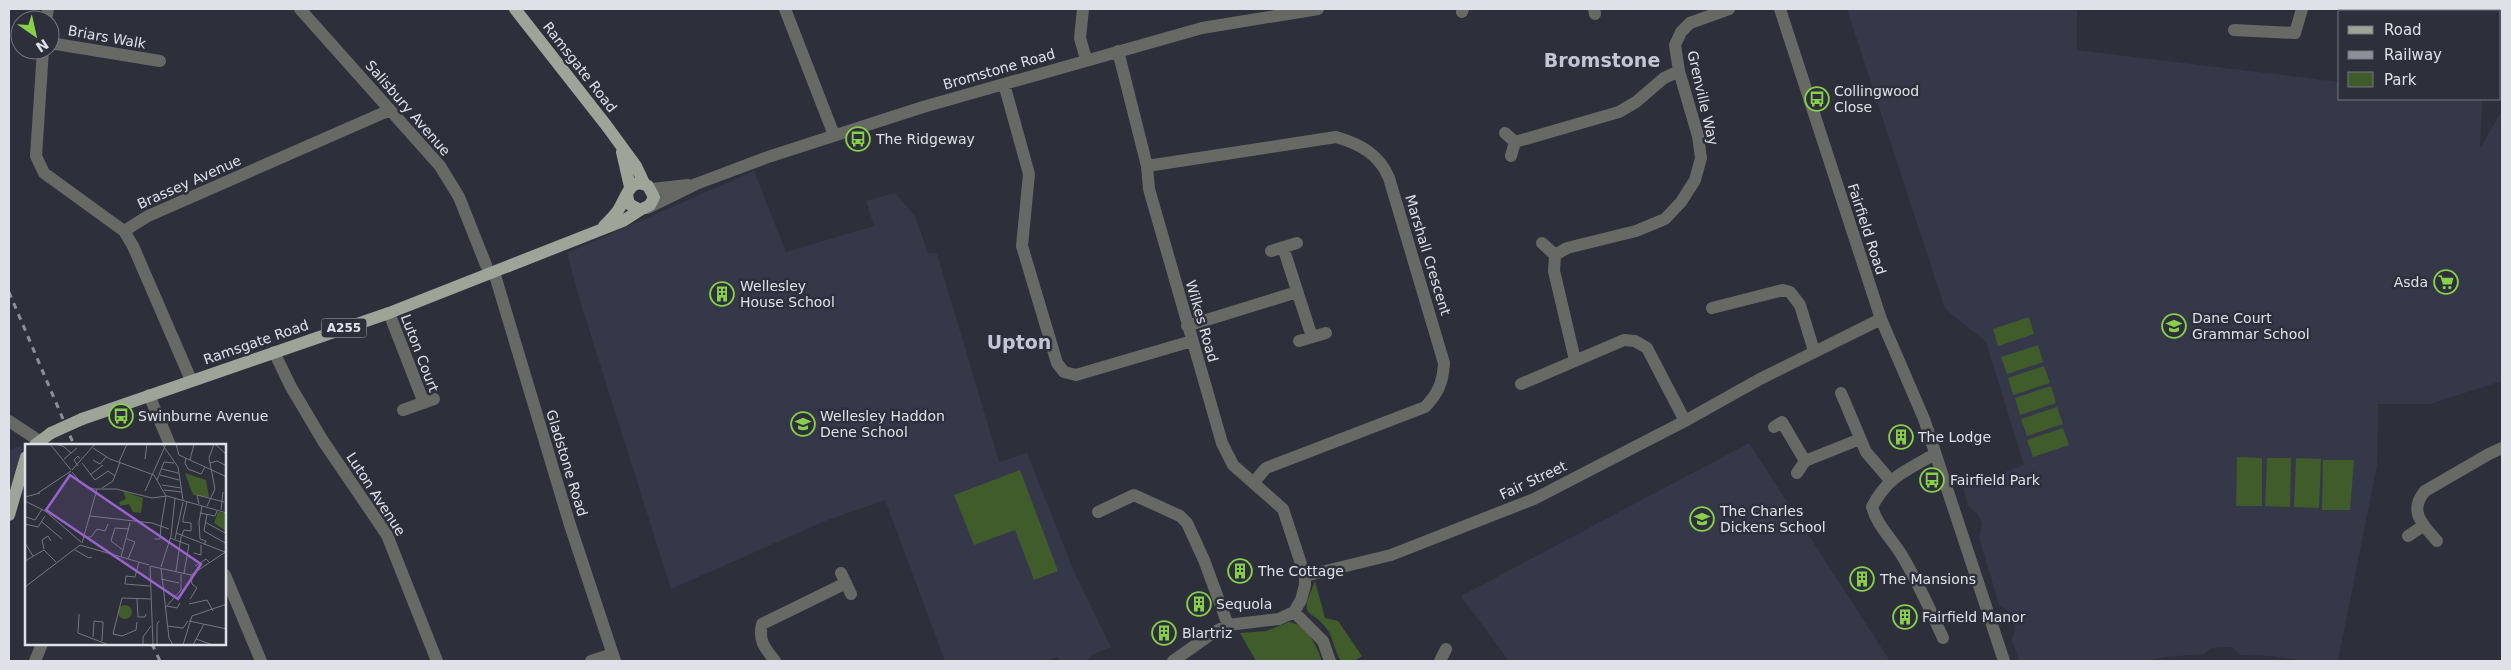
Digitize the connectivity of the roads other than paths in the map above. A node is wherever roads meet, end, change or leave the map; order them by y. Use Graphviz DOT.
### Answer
graph roads {
  1 [pos="300,9"];
  2 [pos="515,9"];
  3 [pos="785,9"];
  4 [pos="1083,9"];
  5 [pos="1318,9"];
  6 [pos="1729,9"];
  7 [pos="1780,9"];
  8 [pos="2302,9"];
  9 [pos="2234,30"];
  10 [pos="60,45"];
  11 [pos="1118,51"];
  12 [pos="1086,59"];
  13 [pos="42,60"];
  14 [pos="160,62"];
  15 [pos="1679,71"];
  16 [pos="1004,84"];
  17 [pos="390,110"];
  18 [pos="1505,133"];
  19 [pos="834,135"];
  20 [pos="1516,142"];
  21 [pos="620,145"];
  22 [pos="1511,156"];
  23 [pos="1147,166"];
  24 [pos="696,184"];
  25 [pos="648,186"];
  26 [pos="629,191"];
  27 [pos="643,209"];
  28 [pos="602,228"];
  29 [pos="124,231"];
  30 [pos="1297,243"];
  31 [pos="1542,243"];
  32 [pos="1284,247"];
  33 [pos="1270,251"];
  34 [pos="1555,255"];
  35 [pos="490,269"];
  36 [pos="1297,292"];
  37 [pos="1712,308"];
  38 [pos="389,313"];
  39 [pos="1881,319"];
  40 [pos="1187,326"];
  41 [pos="1326,332"];
  42 [pos="1312,337"];
  43 [pos="1192,341"];
  44 [pos="1299,341"];
  45 [pos="1814,351"];
  46 [pos="274,352"];
  47 [pos="1575,360"];
  48 [pos="191,380"];
  49 [pos="1521,383"];
  50 [pos="1841,393"];
  51 [pos="149,395"];
  52 [pos="403,410"];
  53 [pos="9,421"];
  54 [pos="1685,421"];
  55 [pos="1774,427"];
  56 [pos="1860,439"];
  57 [pos="36,443"];
  58 [pos="170,444"];
  59 [pos="2502,448"];
  60 [pos="1935,454"];
  61 [pos="25,460"];
  62 [pos="1805,461"];
  63 [pos="1797,472"];
  64 [pos="1890,480"];
  65 [pos="1254,482"];
  66 [pos="1098,512"];
  67 [pos="9,515"];
  68 [pos="2424,526"];
  69 [pos="2408,536"];
  70 [pos="2437,541"];
  71 [pos="1305,576"];
  72 [pos="226,577"];
  73 [pos="846,583"];
  74 [pos="1294,612"];
  75 [pos="1228,625"];
  76 [pos="1943,638"];
  77 [pos="42,645"];
  78 [pos="1446,649"];
  79 [pos="614,658"];
  80 [pos="35,661"];
  81 [pos="261,661"];
  82 [pos="437,661"];
  83 [pos="591,661"];
  84 [pos="775,661"];
  85 [pos="1173,661"];
  86 [pos="1330,661"];
  87 [pos="1440,661"];
  88 [pos="2004,661"];
  1 -- 17 [label="street, Salisbury Avenue"];
  2 -- 21 [label="main road, Ramsgate Road"];
  3 -- 19 [label="street"];
  4 -- 12 [label="street"];
  5 -- 11 [label="street, Bromstone Road"];
  6 -- 15 [label="street, Grenville Way"];
  7 -- 39 [label="street, Fairfield Road"];
  8 -- 9 [label="street"];
  10 -- 14 [label="street, Briars Walk"];
  11 -- 12 [label="street, Bromstone Road"];
  11 -- 23 [label="street, Wilkes Road"];
  12 -- 16 [label="street, Bromstone Road"];
  13 -- 29 [label="street"];
  15 -- 20 [label="street"];
  15 -- 34 [label="street, Grenville Way"];
  16 -- 19 [label="street, Bromstone Road"];
  16 -- 43 [label="street"];
  17 -- 29 [label="street, Brassey Avenue"];
  17 -- 35 [label="street, Salisbury Avenue"];
  18 -- 20 [label="street"];
  19 -- 24 [label="street, Bromstone Road"];
  20 -- 22 [label="street"];
  21 -- 25 [label="main road, Ramsgate Road"];
  21 -- 26 [label="main road, Ramsgate Road"];
  23 -- 40 [label="street, Wilkes Road"];
  23 -- 65 [label="street, Marshall Crescent"];
  24 -- 25 [label="street, Bromstone Road"];
  24 -- 27 [label="street, Bromstone Road"];
  25 -- 26 [label="main road"];
  25 -- 27 [label="main road"];
  26 -- 27 [label="main road"];
  26 -- 28 [label="main road, Ramsgate Road / A255"];
  27 -- 28 [label="main road, Ramsgate Road / A255"];
  28 -- 35 [label="main road, Ramsgate Road / A255"];
  29 -- 48 [label="street"];
  30 -- 32 [label="street"];
  31 -- 34 [label="street"];
  32 -- 33 [label="street"];
  32 -- 36 [label="street"];
  34 -- 47 [label="street"];
  35 -- 38 [label="main road, Ramsgate Road / A255"];
  35 -- 79 [label="street, Gladstone Road"];
  36 -- 40 [label="street"];
  36 -- 42 [label="street"];
  37 -- 45 [label="street"];
  38 -- 46 [label="main road, Ramsgate Road / A255"];
  38 -- 52 [label="street, Luton Court"];
  39 -- 45 [label="street, Fair Street"];
  39 -- 60 [label="street, Fairfield Road"];
  40 -- 43 [label="street, Wilkes Road"];
  41 -- 42 [label="street"];
  42 -- 44 [label="street"];
  43 -- 65 [label="street, Wilkes Road"];
  45 -- 54 [label="street, Fair Street"];
  46 -- 48 [label="main road, Ramsgate Road / A255"];
  46 -- 82 [label="street, Luton Avenue"];
  47 -- 49 [label="street"];
  47 -- 54 [label="street"];
  48 -- 51 [label="main road, Ramsgate Road / A255"];
  50 -- 56 [label="street"];
  51 -- 57 [label="main road, Ramsgate Road / A255, bridge"];
  51 -- 58 [label="street"];
  53 -- 57 [label="street"];
  54 -- 71 [label="street, Fair Street"];
  55 -- 62 [label="street"];
  56 -- 62 [label="street"];
  56 -- 64 [label="street"];
  59 -- 68 [label="street"];
  60 -- 64 [label="street"];
  60 -- 88 [label="street, Fairfield Road"];
  61 -- 67 [label="main road"];
  62 -- 63 [label="street"];
  64 -- 76 [label="street"];
  65 -- 71 [label="street, Wilkes Road"];
  66 -- 75 [label="street"];
  68 -- 69 [label="street"];
  68 -- 70 [label="street"];
  71 -- 74 [label="street"];
  72 -- 81 [label="street"];
  73 -- 84 [label="street"];
  74 -- 75 [label="street"];
  74 -- 86 [label="street"];
  75 -- 85 [label="street"];
  77 -- 80 [label="street"];
  78 -- 87 [label="street"];
  79 -- 83 [label="street"];
}
